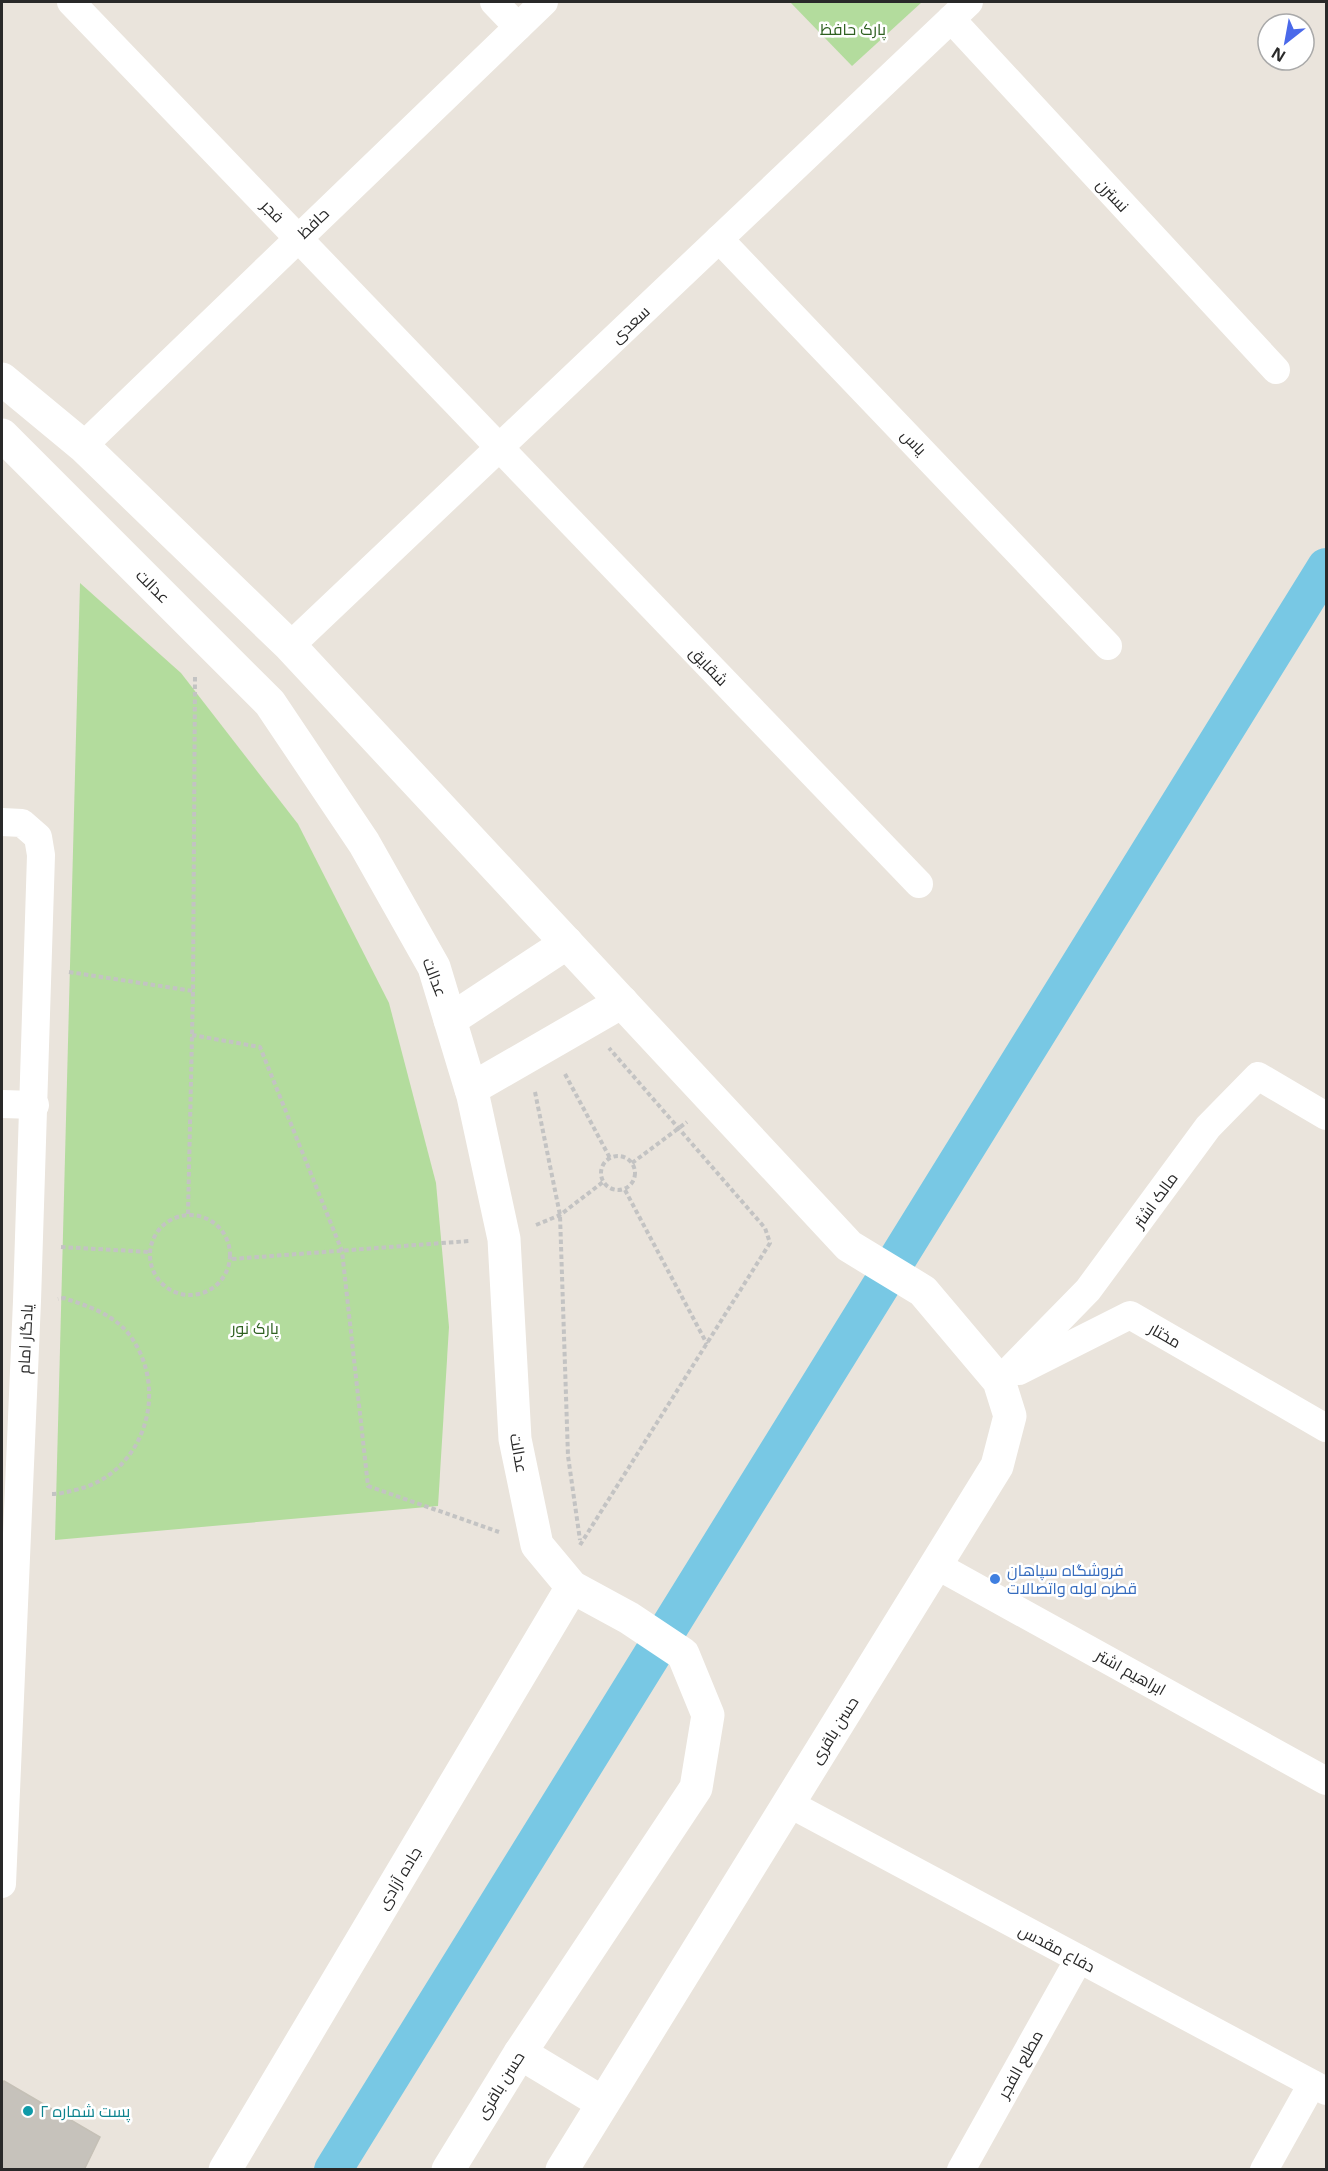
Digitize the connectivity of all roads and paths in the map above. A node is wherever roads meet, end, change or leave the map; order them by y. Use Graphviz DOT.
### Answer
graph roads {
  1 [pos="71,2"];
  2 [pos="494,2"];
  3 [pos="544,2"];
  4 [pos="960,10"];
  5 [pos="518,27"];
  6 [pos="298,238"];
  7 [pos="719,239"];
  8 [pos="1276,370"];
  9 [pos="2,379"];
  10 [pos="2,435"];
  11 [pos="83,446"];
  12 [pos="500,448"];
  13 [pos="195,628"];
  14 [pos="290,646"];
  15 [pos="1108,646"];
  16 [pos="2,822"];
  17 [pos="919,884"];
  18 [pos="567,943"];
  19 [pos="38,968"];
  20 [pos="193,991"];
  21 [pos="622,1002"];
  22 [pos="450,1020"];
  23 [pos="192,1035"];
  24 [pos="602,1040"];
  25 [pos="560,1066"];
  26 [pos="534,1086"];
  27 [pos="471,1089"];
  28 [pos="714,1101"];
  29 [pos="2,1104"];
  30 [pos="35,1105"];
  31 [pos="1326,1116"];
  32 [pos="679,1128"];
  33 [pos="610,1158"];
  34 [pos="632,1162"];
  35 [pos="603,1182"];
  36 [pos="625,1190"];
  37 [pos="188,1214"];
  38 [pos="560,1215"];
  39 [pos="504,1239"];
  40 [pos="29,1246"];
  41 [pos="342,1251"];
  42 [pos="150,1252"];
  43 [pos="231,1259"];
  44 [pos="27,1301"];
  45 [pos="707,1344"];
  46 [pos="12,1376"];
  47 [pos="999,1381"];
  48 [pos="1326,1428"];
  49 [pos="18,1488"];
  50 [pos="537,1545"];
  51 [pos="580,1545"];
  52 [pos="936,1565"];
  53 [pos="572,1587"];
  54 [pos="6,1654"];
  55 [pos="683,1654"];
  56 [pos="1326,1780"];
  57 [pos="788,1803"];
  58 [pos="2,1884"];
  59 [pos="1079,1959"];
  60 [pos="520,2054"];
  61 [pos="1319,2087"];
  62 [pos="603,2103"];
  63 [pos="225,2169"];
  64 [pos="448,2169"];
  65 [pos="562,2169"];
  66 [pos="961,2169"];
  67 [pos="1264,2169"];
  1 -- 6 [label="street, فجر"];
  2 -- 5 [label="street"];
  3 -- 5 [label="street, حافظ"];
  4 -- 7 [label="street, سعدی"];
  4 -- 8 [label="street, نسترن"];
  5 -- 6 [label="street, حافظ"];
  6 -- 11 [label="street, حافظ"];
  6 -- 12 [label="street, فجر"];
  7 -- 12 [label="street, سعدی"];
  7 -- 15 [label="street, یاس"];
  9 -- 11 [label="main road"];
  10 -- 13 [label="main road, عدالت"];
  11 -- 14 [label="main road"];
  12 -- 14 [label="street, سعدی"];
  12 -- 17 [label="street, شقایق"];
  13 -- 20 [label="path"];
  13 -- 22 [label="main road, عدالت"];
  14 -- 18 [label="main road"];
  16 -- 19 [label="street, یادگار امام"];
  18 -- 21 [label="main road"];
  18 -- 22 [label="main road"];
  19 -- 20 [label="path"];
  19 -- 30 [label="street, یادگار امام"];
  20 -- 23 [label="path"];
  21 -- 27 [label="main road"];
  21 -- 28 [label="main road"];
  22 -- 27 [label="main road, عدالت"];
  23 -- 37 [label="path"];
  23 -- 41 [label="path"];
  24 -- 32 [label="path"];
  25 -- 33 [label="path"];
  26 -- 38 [label="path"];
  27 -- 39 [label="main road, عدالت"];
  28 -- 32 [label="path"];
  28 -- 47 [label="main road, حسن باقری"];
  29 -- 30 [label="street"];
  30 -- 40 [label="street, یادگار امام"];
  31 -- 47 [label="street, مالک اشتر"];
  32 -- 34 [label="path"];
  32 -- 45 [label="path"];
  33 -- 34 [label="path"];
  33 -- 35 [label="path"];
  34 -- 36 [label="path"];
  35 -- 36 [label="path"];
  35 -- 38 [label="path"];
  36 -- 45 [label="path"];
  37 -- 42 [label="path"];
  37 -- 43 [label="path"];
  38 -- 39 [label="path"];
  38 -- 51 [label="path"];
  39 -- 41 [label="path"];
  39 -- 50 [label="main road, عدالت"];
  40 -- 42 [label="path"];
  40 -- 44 [label="street, یادگار امام"];
  41 -- 43 [label="path"];
  41 -- 50 [label="path"];
  42 -- 43 [label="path"];
  44 -- 46 [label="street, یادگار امام"];
  44 -- 49 [label="path"];
  45 -- 51 [label="path"];
  46 -- 49 [label="street, یادگار امام"];
  47 -- 48 [label="street, مختار"];
  47 -- 52 [label="main road, حسن باقری"];
  49 -- 54 [label="street, یادگار امام"];
  50 -- 53 [label="main road, عدالت"];
  51 -- 53 [label="path"];
  52 -- 56 [label="street, ابراهیم اشتر"];
  52 -- 57 [label="main road, حسن باقری"];
  53 -- 55 [label="main road, عدالت"];
  53 -- 63 [label="main road, جاده آزادی"];
  54 -- 58 [label="street, یادگار امام"];
  55 -- 60 [label="main road, حسن باقری"];
  57 -- 59 [label="street, دفاع مقدس"];
  57 -- 62 [label="main road, حسن باقری"];
  59 -- 61 [label="street, دفاع مقدس"];
  59 -- 66 [label="street, مطلع الفجر"];
  60 -- 62 [label="main road"];
  60 -- 64 [label="main road, حسن باقری"];
  61 -- 67 [label="street"];
  62 -- 65 [label="main road, حسن باقری"];
}
